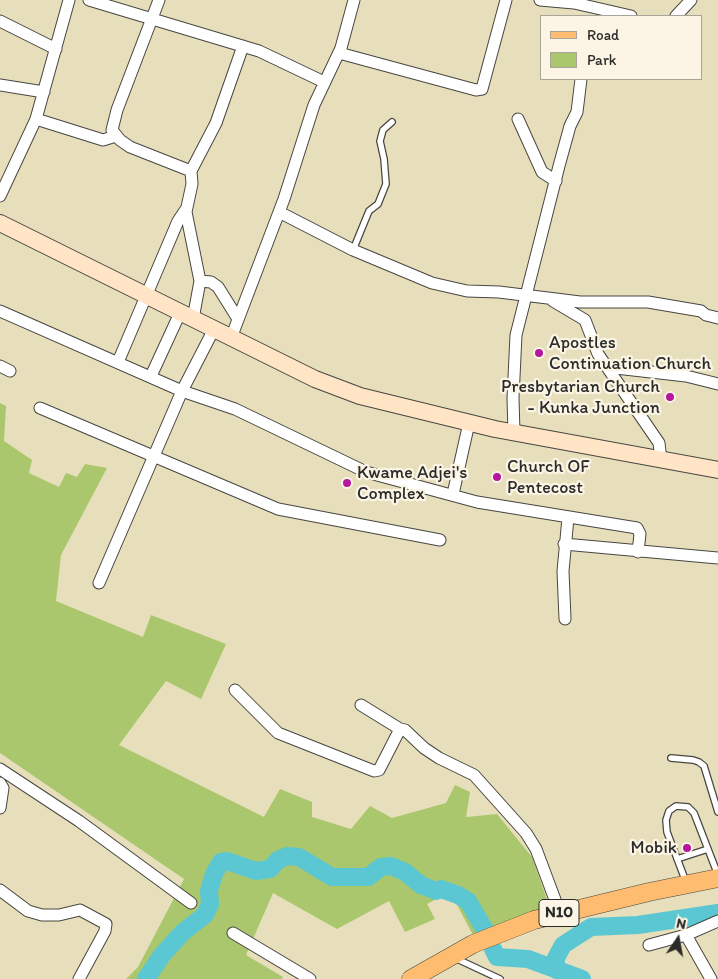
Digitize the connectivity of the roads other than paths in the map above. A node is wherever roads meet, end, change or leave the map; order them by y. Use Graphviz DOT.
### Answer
graph roads {
  1 [pos="68,0"];
  2 [pos="89,0"];
  3 [pos="159,0"];
  4 [pos="354,0"];
  5 [pos="506,0"];
  6 [pos="540,0"];
  7 [pos="691,0"];
  8 [pos="588,12"];
  9 [pos="620,15"];
  10 [pos="677,15"];
  11 [pos="152,18"];
  12 [pos="0,21"];
  13 [pos="243,46"];
  14 [pos="56,49"];
  15 [pos="339,53"];
  16 [pos="580,80"];
  17 [pos="324,82"];
  18 [pos="0,85"];
  19 [pos="44,92"];
  20 [pos="36,119"];
  21 [pos="518,119"];
  22 [pos="392,122"];
  23 [pos="116,136"];
  24 [pos="191,171"];
  25 [pos="556,181"];
  26 [pos="0,196"];
  27 [pos="186,209"];
  28 [pos="279,212"];
  29 [pos="0,223"];
  30 [pos="353,250"];
  31 [pos="200,281"];
  32 [pos="148,296"];
  33 [pos="526,296"];
  34 [pos="550,298"];
  35 [pos="0,311"];
  36 [pos="187,316"];
  37 [pos="718,318"];
  38 [pos="238,319"];
  39 [pos="214,329"];
  40 [pos="231,338"];
  41 [pos="118,362"];
  42 [pos="607,367"];
  43 [pos="151,376"];
  44 [pos="718,384"];
  45 [pos="182,391"];
  46 [pos="40,408"];
  47 [pos="469,423"];
  48 [pos="514,433"];
  49 [pos="154,456"];
  50 [pos="661,460"];
  51 [pos="718,470"];
  52 [pos="453,494"];
  53 [pos="568,518"];
  54 [pos="440,540"];
  55 [pos="564,544"];
  56 [pos="638,552"];
  57 [pos="718,558"];
  58 [pos="99,583"];
  59 [pos="565,619"];
  60 [pos="235,690"];
  61 [pos="361,705"];
  62 [pos="400,729"];
  63 [pos="671,758"];
  64 [pos="0,768"];
  65 [pos="2,786"];
  66 [pos="25,786"];
  67 [pos="0,808"];
  68 [pos="718,812"];
  69 [pos="708,849"];
  70 [pos="677,859"];
  71 [pos="718,877"];
  72 [pos="686,884"];
  73 [pos="2,895"];
  74 [pos="191,903"];
  75 [pos="560,913"];
  76 [pos="718,921"];
  77 [pos="233,933"];
  78 [pos="686,935"];
  79 [pos="649,945"];
  80 [pos="450,956"];
  81 [pos="80,979"];
  82 [pos="310,979"];
  83 [pos="411,979"];
  84 [pos="500,979"];
  85 [pos="711,979"];
  1 -- 14 [label="street"];
  2 -- 11 [label="street"];
  3 -- 11 [label="street"];
  4 -- 15 [label="street"];
  5 -- 15 [label="street"];
  6 -- 8 [label="street"];
  7 -- 10 [label="street"];
  8 -- 9 [label="street"];
  11 -- 13 [label="street"];
  11 -- 23 [label="street"];
  12 -- 14 [label="street"];
  13 -- 17 [label="street"];
  13 -- 24 [label="street"];
  14 -- 19 [label="street"];
  15 -- 17 [label="street"];
  16 -- 25 [label="street"];
  17 -- 28 [label="street"];
  18 -- 19 [label="street"];
  19 -- 20 [label="street"];
  20 -- 23 [label="street"];
  20 -- 26 [label="street"];
  21 -- 25 [label="street"];
  22 -- 30 [label="lane"];
  23 -- 24 [label="street"];
  24 -- 27 [label="street"];
  25 -- 33 [label="street"];
  27 -- 31 [label="street"];
  27 -- 32 [label="street"];
  28 -- 30 [label="street"];
  28 -- 38 [label="street"];
  29 -- 32 [label="street"];
  30 -- 33 [label="street"];
  31 -- 36 [label="street"];
  31 -- 38 [label="street"];
  32 -- 36 [label="street"];
  32 -- 41 [label="street"];
  33 -- 34 [label="street"];
  33 -- 48 [label="street"];
  34 -- 37 [label="street"];
  34 -- 42 [label="street"];
  35 -- 41 [label="street"];
  36 -- 39 [label="street"];
  36 -- 43 [label="street"];
  38 -- 40 [label="street"];
  39 -- 40 [label="street"];
  39 -- 45 [label="street"];
  40 -- 47 [label="street"];
  41 -- 43 [label="street"];
  42 -- 44 [label="street"];
  42 -- 50 [label="street"];
  43 -- 45 [label="street"];
  45 -- 49 [label="street"];
  45 -- 52 [label="street"];
  46 -- 49 [label="street"];
  47 -- 48 [label="street"];
  47 -- 52 [label="street"];
  48 -- 50 [label="street"];
  49 -- 54 [label="street"];
  49 -- 58 [label="street"];
  50 -- 51 [label="street"];
  52 -- 53 [label="street"];
  53 -- 55 [label="street"];
  53 -- 56 [label="street"];
  55 -- 56 [label="street"];
  55 -- 59 [label="street"];
  56 -- 57 [label="street"];
  60 -- 62 [label="street"];
  61 -- 62 [label="street"];
  62 -- 75 [label="street"];
  63 -- 68 [label="lane"];
  64 -- 66 [label="street"];
  65 -- 66 [label="street"];
  65 -- 67 [label="street"];
  66 -- 74 [label="street"];
  69 -- 70 [label="lane"];
  69 -- 70 [label="lane"];
  69 -- 71 [label="lane"];
  70 -- 72 [label="lane"];
  71 -- 72 [label="main road, N10"];
  72 -- 75 [label="main road, N10"];
  73 -- 81 [label="street"];
  75 -- 80 [label="main road, N10"];
  76 -- 78 [label="street"];
  77 -- 82 [label="street"];
  78 -- 79 [label="street"];
  78 -- 85 [label="street"];
  80 -- 83 [label="main road, N10"];
  80 -- 84 [label="lane"];
}
